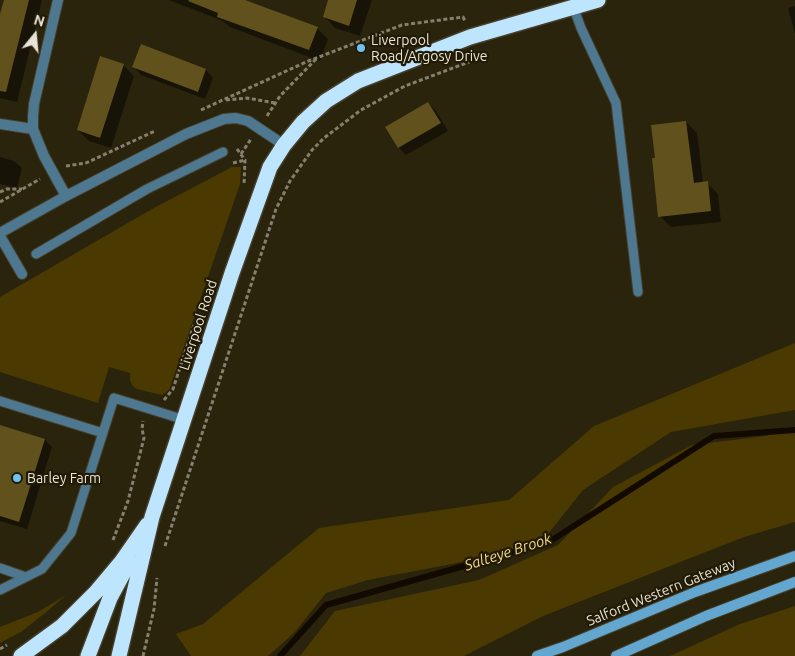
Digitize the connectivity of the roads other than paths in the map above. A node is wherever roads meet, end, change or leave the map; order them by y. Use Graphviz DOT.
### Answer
graph roads {
  1 [pos="58,0"];
  2 [pos="598,0"];
  3 [pos="573,6"];
  4 [pos="0,124"];
  5 [pos="34,129"];
  6 [pos="284,146"];
  7 [pos="223,152"];
  8 [pos="66,196"];
  9 [pos="0,235"];
  10 [pos="36,254"];
  11 [pos="22,274"];
  12 [pos="638,292"];
  13 [pos="0,401"];
  14 [pos="185,420"];
  15 [pos="103,433"];
  16 [pos="152,517"];
  17 [pos="795,556"];
  18 [pos="0,568"];
  19 [pos="26,577"];
  20 [pos="795,582"];
  21 [pos="0,590"];
  22 [pos="22,656"];
  23 [pos="88,656"];
  24 [pos="119,656"];
  25 [pos="537,656"];
  26 [pos="616,656"];
  1 -- 5 [label="street"];
  2 -- 3 [label="highway, Liverpool Road"];
  3 -- 6 [label="highway, Liverpool Road"];
  3 -- 12 [label="lane"];
  4 -- 5 [label="street"];
  5 -- 8 [label="street"];
  6 -- 8 [label="street"];
  6 -- 14 [label="highway, Liverpool Road"];
  7 -- 10 [label="lane"];
  8 -- 9 [label="street"];
  9 -- 11 [label="street"];
  13 -- 15 [label="lane"];
  14 -- 15 [label="lane"];
  14 -- 16 [label="highway, Liverpool Road"];
  15 -- 19 [label="lane"];
  16 -- 22 [label="highway"];
  16 -- 23 [label="highway, Liverpool Road"];
  16 -- 24 [label="highway, Liverpool Road"];
  17 -- 25 [label="street, Salford Western Gateway"];
  18 -- 19 [label="lane"];
  19 -- 21 [label="lane"];
  20 -- 26 [label="street"];
}
